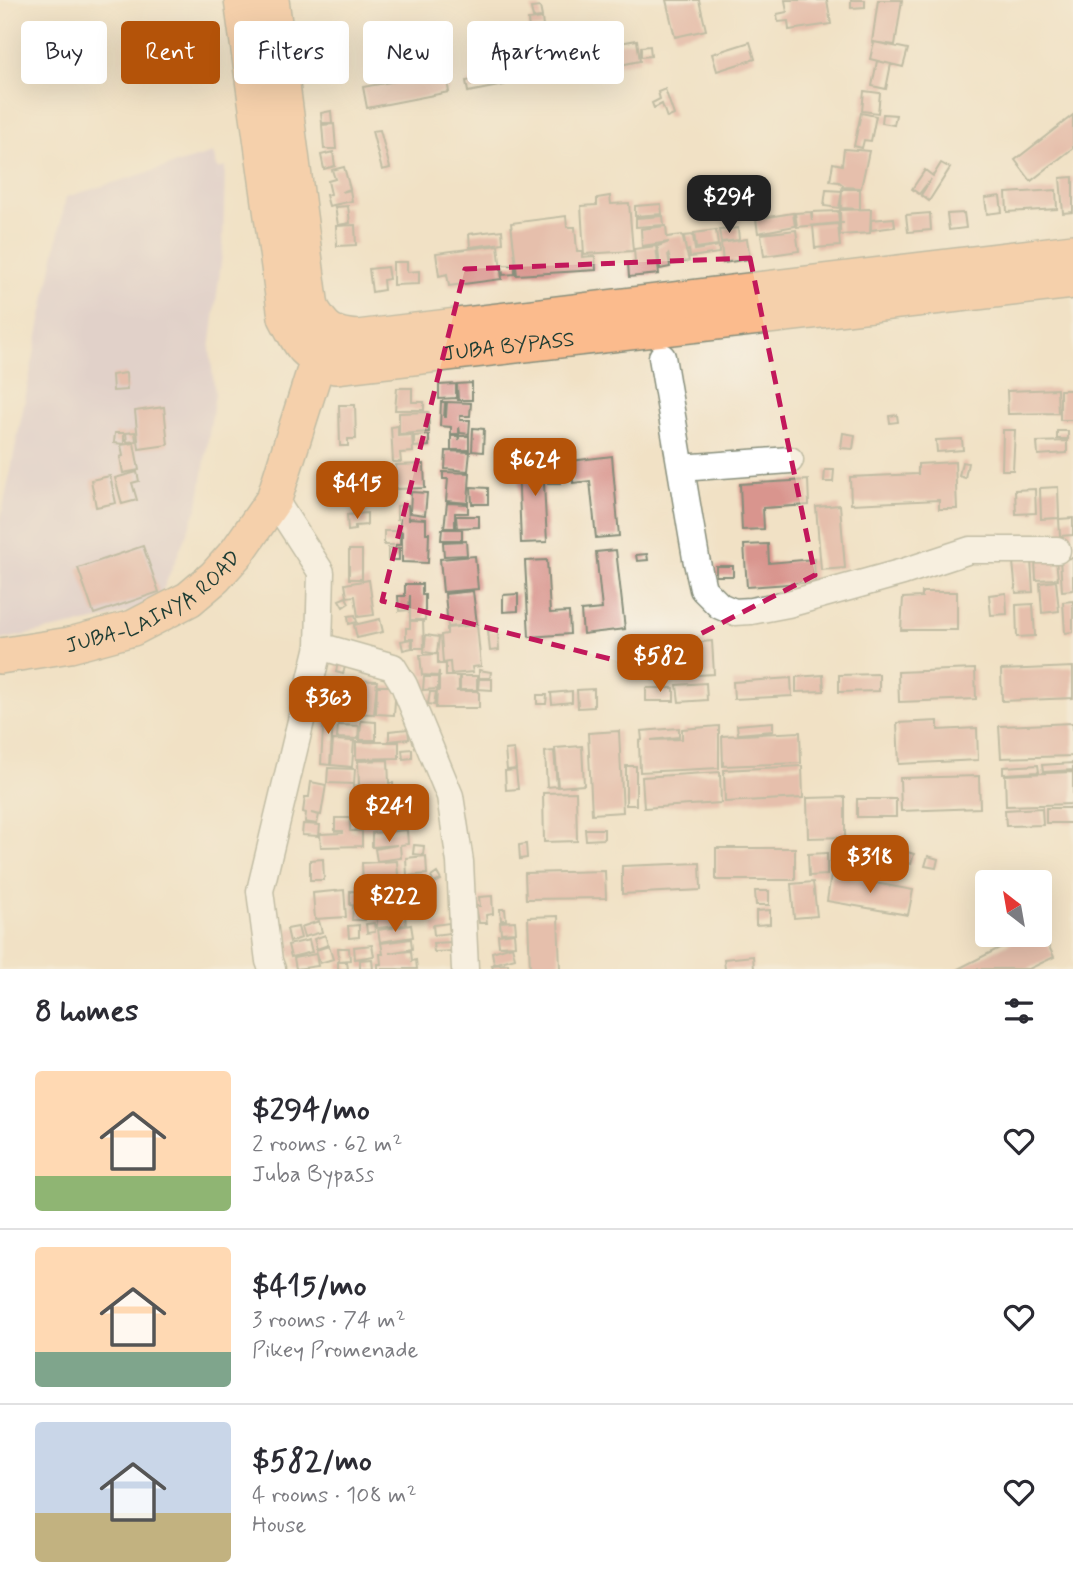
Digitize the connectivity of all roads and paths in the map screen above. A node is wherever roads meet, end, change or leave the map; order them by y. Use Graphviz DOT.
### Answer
graph roads {
  1 [pos="242,0"];
  2 [pos="271,0"];
  3 [pos="1073,252"];
  4 [pos="1073,281"];
  5 [pos="299,312"];
  6 [pos="421,356"];
  7 [pos="662,357"];
  8 [pos="318,360"];
  9 [pos="294,436"];
  10 [pos="790,460"];
  11 [pos="681,468"];
  12 [pos="274,499"];
  13 [pos="1057,550"];
  14 [pos="320,646"];
  15 [pos="0,656"];
  16 [pos="272,969"];
  17 [pos="465,969"];
  1 -- 5 [label="main road"];
  2 -- 5 [label="main road"];
  3 -- 5 [label="main road, JUBA BYPASS"];
  4 -- 6 [label="main road, JUBA BYPASS"];
  5 -- 8 [label="main road, JUBA-LAINYA ROAD"];
  5 -- 12 [label="main road, JUBA-LAINYA ROAD"];
  6 -- 8 [label="main road, JUBA BYPASS"];
  6 -- 9 [label="main road"];
  7 -- 11 [label="street"];
  8 -- 9 [label="main road, JUBA-LAINYA ROAD"];
  9 -- 12 [label="main road, JUBA-LAINYA ROAD"];
  10 -- 11 [label="street"];
  11 -- 13 [label="street"];
  12 -- 14 [label="street"];
  12 -- 15 [label="main road, JUBA-LAINYA ROAD"];
  14 -- 16 [label="street"];
  14 -- 17 [label="street"];
}
